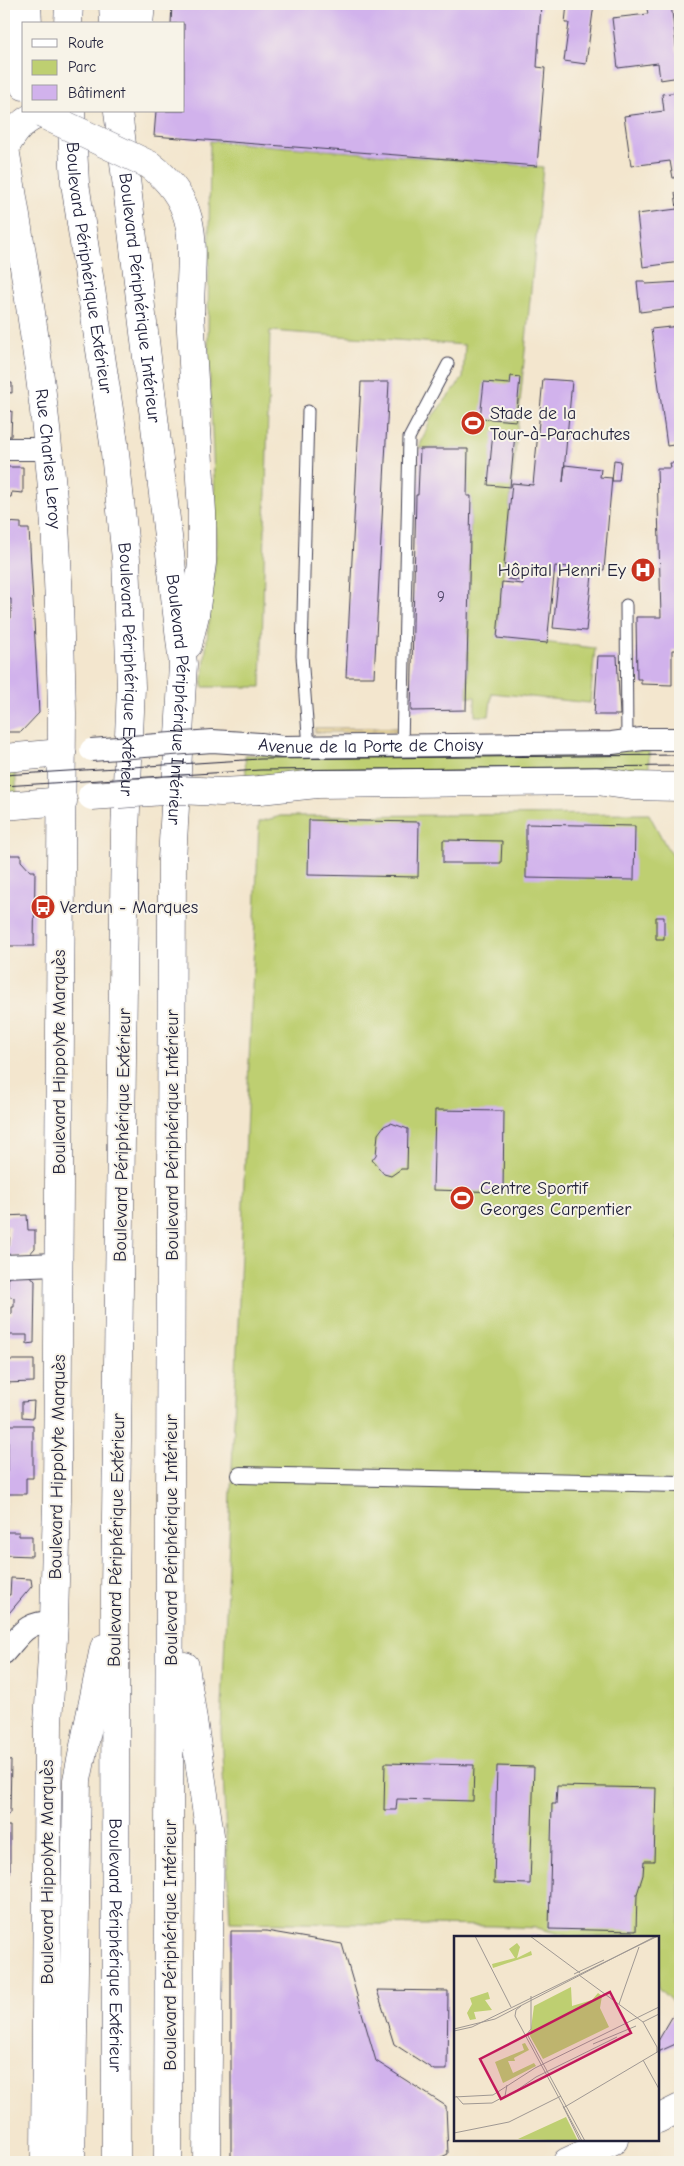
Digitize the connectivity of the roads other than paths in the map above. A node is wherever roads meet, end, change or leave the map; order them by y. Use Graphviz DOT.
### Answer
graph roads {
  1 [pos="6,4"];
  2 [pos="27,4"];
  3 [pos="69,4"];
  4 [pos="113,4"];
  5 [pos="141,4"];
  6 [pos="28,22"];
  7 [pos="68,22"];
  8 [pos="114,22"];
  9 [pos="139,22"];
  10 [pos="22,81"];
  11 [pos="44,112"];
  12 [pos="71,112"];
  13 [pos="118,112"];
  14 [pos="5,148"];
  15 [pos="75,183"];
  16 [pos="10,217"];
  17 [pos="448,364"];
  18 [pos="308,411"];
  19 [pos="4,449"];
  20 [pos="49,449"];
  21 [pos="626,605"];
  22 [pos="183,664"];
  23 [pos="680,739"];
  24 [pos="627,741"];
  25 [pos="402,746"];
  26 [pos="309,747"];
  27 [pos="4,758"];
  28 [pos="63,762"];
  29 [pos="680,787"];
  30 [pos="63,801"];
  31 [pos="4,806"];
  32 [pos="58,1264"];
  33 [pos="4,1266"];
  34 [pos="240,1475"];
  35 [pos="680,1484"];
  36 [pos="172,1578"];
  37 [pos="115,1593"];
  38 [pos="54,1622"];
  39 [pos="4,1653"];
  40 [pos="680,2108"];
  41 [pos="659,2118"];
  42 [pos="612,2141"];
  43 [pos="45,2162"];
  44 [pos="71,2162"];
  45 [pos="116,2162"];
  46 [pos="168,2162"];
  47 [pos="207,2162"];
  48 [pos="567,2162"];
  1 -- 10 [label="main road"];
  2 -- 6 [label="main road"];
  3 -- 7 [label="main road"];
  4 -- 8 [label="main road"];
  5 -- 9 [label="main road"];
  11 -- 14 [label="main road"];
  11 -- 15 [label="main road"];
  11 -- 22 [label="main road, bridge"];
  12 -- 15 [label="main road, Boulevard Périphérique Extérieur"];
  13 -- 22 [label="main road, Boulevard Périphérique Intérieur"];
  14 -- 16 [label="main road, Rue Charles Leroy"];
  15 -- 37 [label="main road, Boulevard Périphérique Extérieur"];
  16 -- 20 [label="main road, Rue Charles Leroy"];
  17 -- 25 [label="lane"];
  18 -- 26 [label="lane"];
  19 -- 20 [label="street"];
  20 -- 28 [label="main road, Rue Charles Leroy"];
  21 -- 24 [label="lane"];
  22 -- 36 [label="main road, Boulevard Périphérique Intérieur"];
  23 -- 24 [label="street, Avenue de la Porte de Choisy"];
  24 -- 25 [label="street, Avenue de la Porte de Choisy"];
  25 -- 26 [label="street, Avenue de la Porte de Choisy"];
  26 -- 28 [label="street, Avenue de la Porte de Choisy, bridge"];
  27 -- 28 [label="main road"];
  28 -- 30 [label="main road, Boulevard Hippolyte Marquès"];
  29 -- 30 [label="main road, bridge"];
  30 -- 31 [label="main road"];
  30 -- 32 [label="main road, Boulevard Hippolyte Marquès"];
  32 -- 33 [label="street"];
  32 -- 38 [label="main road, Boulevard Hippolyte Marquès"];
  34 -- 35 [label="street"];
  36 -- 46 [label="main road, Boulevard Périphérique Intérieur"];
  36 -- 47 [label="main road"];
  37 -- 44 [label="main road"];
  37 -- 45 [label="main road, Boulevard Périphérique Extérieur"];
  38 -- 39 [label="street"];
  38 -- 43 [label="main road, Boulevard Hippolyte Marquès"];
  40 -- 41 [label="main road"];
  42 -- 48 [label="main road"];
}
